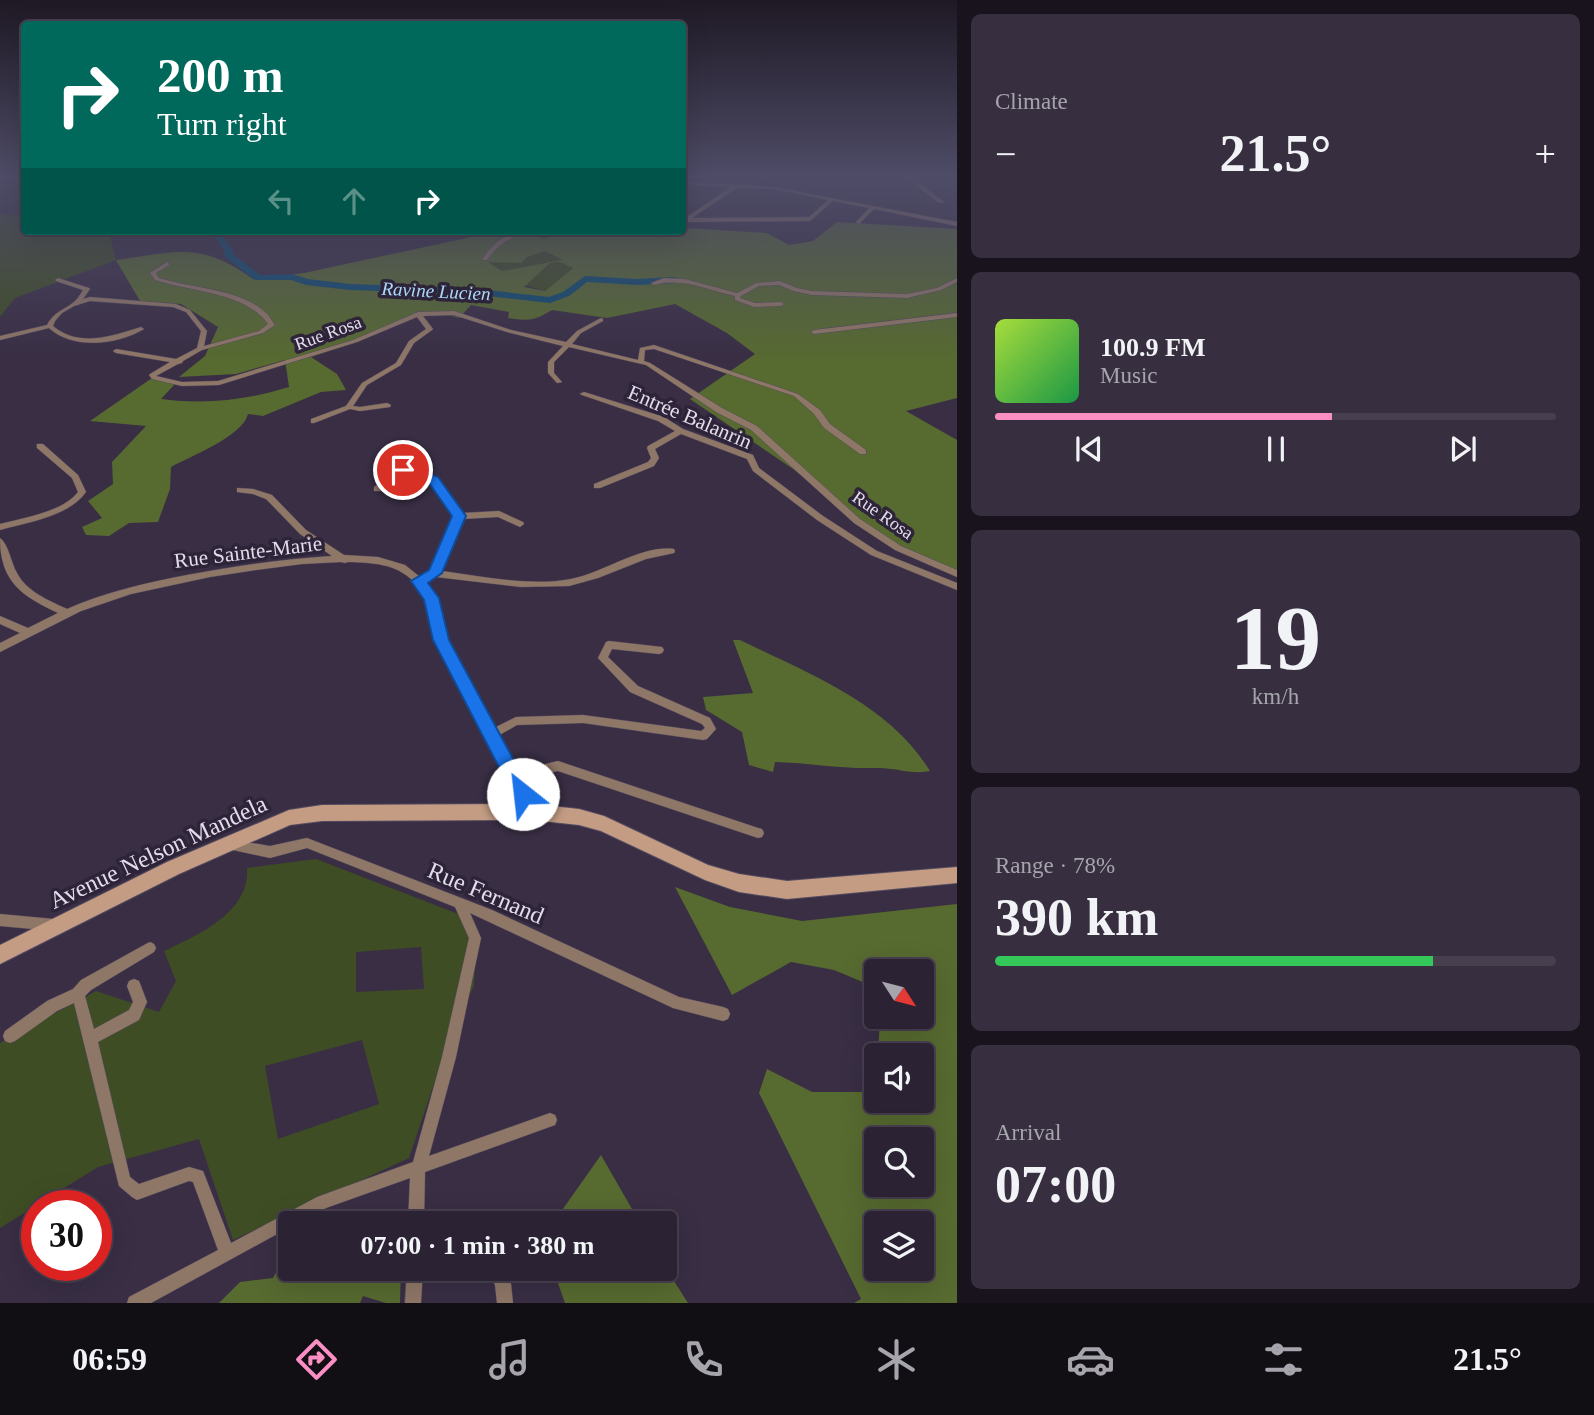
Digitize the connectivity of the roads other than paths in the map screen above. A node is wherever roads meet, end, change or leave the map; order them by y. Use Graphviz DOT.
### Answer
graph roads {
  1 [pos="505,238"];
  2 [pos="485,259"];
  3 [pos="167,264"];
  4 [pos="58,280"];
  5 [pos="957,280"];
  6 [pos="654,283"];
  7 [pos="738,295"];
  8 [pos="78,301"];
  9 [pos="781,304"];
  10 [pos="418,314"];
  11 [pos="957,316"];
  12 [pos="601,320"];
  13 [pos="50,326"];
  14 [pos="141,329"];
  15 [pos="814,332"];
  16 [pos="0,338"];
  17 [pos="565,345"];
  18 [pos="201,349"];
  19 [pos="116,351"];
  20 [pos="642,360"];
  21 [pos="180,362"];
  22 [pos="559,382"];
  23 [pos="584,394"];
  24 [pos="387,405"];
  25 [pos="349,407"];
  26 [pos="314,421"];
  27 [pos="680,431"];
  28 [pos="40,446"];
  29 [pos="863,452"];
  30 [pos="597,486"];
  31 [pos="240,489"];
  32 [pos="377,489"];
  33 [pos="459,516"];
  34 [pos="520,524"];
  35 [pos="0,527"];
  36 [pos="0,541"];
  37 [pos="671,551"];
  38 [pos="345,560"];
  39 [pos="435,573"];
  40 [pos="957,574"];
  41 [pos="419,581"];
  42 [pos="957,587"];
  43 [pos="66,613"];
  44 [pos="0,620"];
  45 [pos="28,632"];
  46 [pos="0,648"];
  47 [pos="659,650"];
  48 [pos="490,735"];
  49 [pos="513,776"];
  50 [pos="533,811"];
  51 [pos="758,832"];
  52 [pos="228,844"];
  53 [pos="957,875"];
  54 [pos="458,902"];
  55 [pos="0,920"];
  56 [pos="58,925"];
  57 [pos="150,948"];
  58 [pos="0,955"];
  59 [pos="134,986"];
  60 [pos="78,994"];
  61 [pos="723,1014"];
  62 [pos="10,1036"];
  63 [pos="91,1038"];
  64 [pos="550,1120"];
  65 [pos="418,1169"];
  66 [pos="416,1211"];
  67 [pos="227,1253"];
  68 [pos="414,1281"];
  69 [pos="502,1281"];
  70 [pos="135,1303"];
  71 [pos="413,1303"];
  72 [pos="505,1303"];
  1 -- 2 [label="street"];
  3 -- 18 [label="street, Rue Rosa"];
  4 -- 8 [label="street"];
  5 -- 7 [label="street"];
  6 -- 7 [label="street"];
  7 -- 9 [label="street"];
  8 -- 13 [label="street"];
  8 -- 18 [label="street"];
  10 -- 17 [label="street, Rue Rosa"];
  10 -- 21 [label="street, Rue Rosa"];
  10 -- 25 [label="street"];
  11 -- 15 [label="street"];
  12 -- 17 [label="street"];
  13 -- 14 [label="street"];
  13 -- 16 [label="street"];
  17 -- 20 [label="street, Rue Rosa"];
  17 -- 22 [label="street"];
  18 -- 21 [label="street, Rue Rosa"];
  19 -- 21 [label="street"];
  20 -- 29 [label="street"];
  20 -- 40 [label="street, Rue Rosa"];
  23 -- 27 [label="street, Entrée Balanrin"];
  24 -- 25 [label="street"];
  25 -- 26 [label="street"];
  27 -- 30 [label="street"];
  27 -- 42 [label="street, Entrée Balanrin"];
  28 -- 35 [label="street"];
  31 -- 38 [label="street"];
  32 -- 33 [label="street"];
  33 -- 34 [label="street"];
  33 -- 39 [label="street"];
  36 -- 43 [label="street"];
  37 -- 39 [label="street"];
  38 -- 41 [label="street, Rue Sainte-Marie"];
  38 -- 43 [label="street, Rue Sainte-Marie"];
  39 -- 41 [label="street"];
  41 -- 48 [label="street"];
  43 -- 45 [label="street, Rue Sainte-Marie"];
  44 -- 45 [label="street"];
  45 -- 46 [label="street, Rue Sainte-Marie"];
  47 -- 48 [label="street"];
  48 -- 49 [label="street"];
  49 -- 50 [label="street"];
  49 -- 51 [label="street"];
  50 -- 52 [label="street, Avenue Nelson Mandela"];
  50 -- 53 [label="street, Avenue Nelson Mandela"];
  52 -- 54 [label="street, Rue Fernand"];
  52 -- 56 [label="street, Avenue Nelson Mandela"];
  54 -- 61 [label="street, Rue Fernand"];
  54 -- 65 [label="street"];
  55 -- 56 [label="street"];
  56 -- 58 [label="street, Avenue Nelson Mandela"];
  57 -- 60 [label="street"];
  59 -- 63 [label="street"];
  60 -- 62 [label="street"];
  60 -- 63 [label="street"];
  63 -- 67 [label="street"];
  64 -- 65 [label="street"];
  65 -- 66 [label="street"];
  65 -- 67 [label="street"];
  67 -- 70 [label="street"];
  68 -- 71 [label="street"];
  69 -- 72 [label="street"];
}
